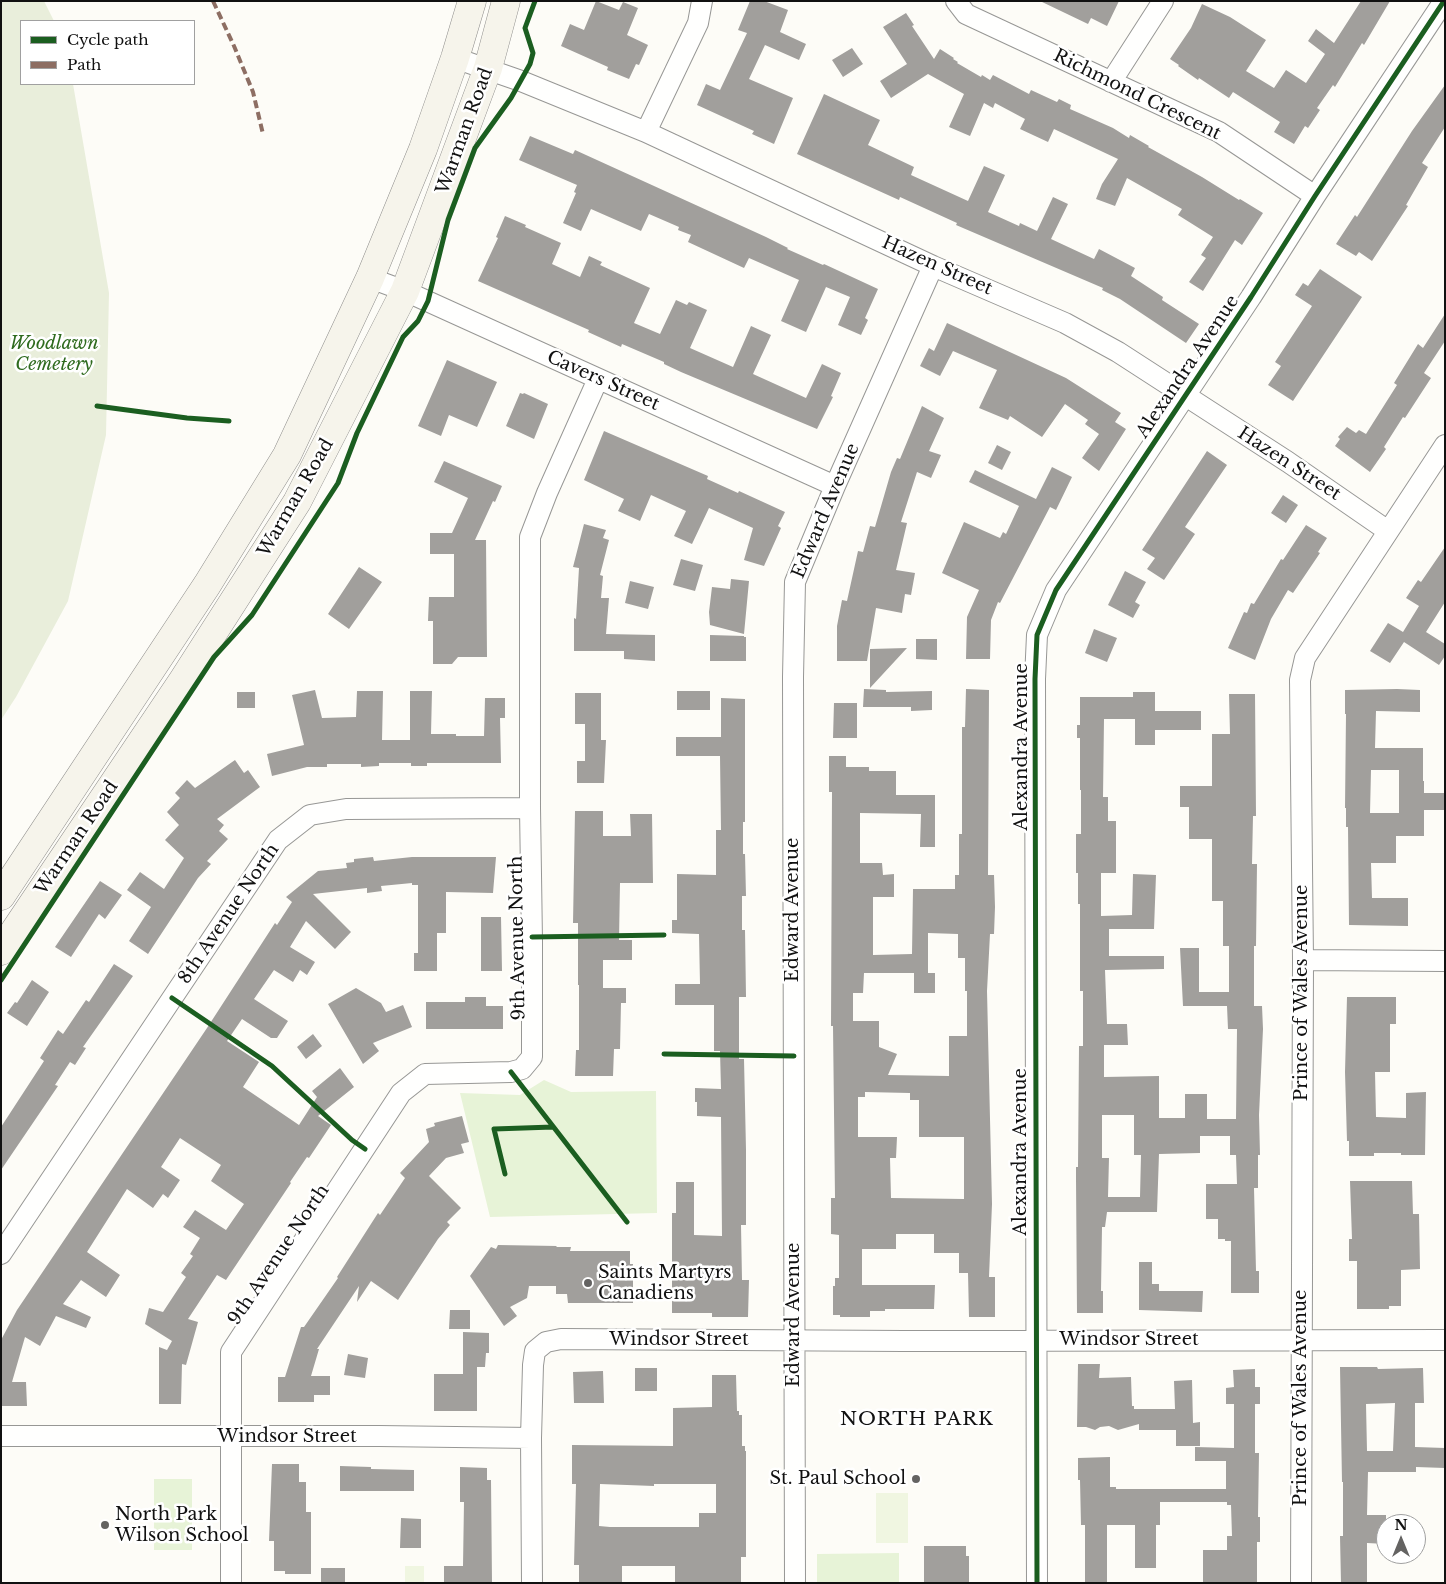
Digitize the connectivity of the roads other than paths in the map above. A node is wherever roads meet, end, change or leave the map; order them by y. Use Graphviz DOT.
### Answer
graph roads {
  1 [pos="472,1"];
  2 [pos="506,1"];
  3 [pos="702,1"];
  4 [pos="956,1"];
  5 [pos="1163,1"];
  6 [pos="1444,1"];
  7 [pos="455,58"];
  8 [pos="488,68"];
  9 [pos="1111,82"];
  10 [pos="646,132"];
  11 [pos="1314,196"];
  12 [pos="933,266"];
  13 [pos="370,278"];
  14 [pos="405,291"];
  15 [pos="598,379"];
  16 [pos="1184,396"];
  17 [pos="1445,446"];
  18 [pos="835,486"];
  19 [pos="1388,531"];
  20 [pos="530,808"];
  21 [pos="1,896"];
  22 [pos="1,951"];
  23 [pos="1303,960"];
  24 [pos="1445,961"];
  25 [pos="1,1254"];
  26 [pos="1037,1340"];
  27 [pos="1445,1340"];
  28 [pos="795,1341"];
  29 [pos="1301,1342"];
  30 [pos="1,1436"];
  31 [pos="231,1437"];
  32 [pos="531,1438"];
  33 [pos="231,1583"];
  34 [pos="532,1583"];
  35 [pos="795,1583"];
  36 [pos="1037,1583"];
  37 [pos="1301,1583"];
  1 -- 7 [label="main road, Warman Road"];
  2 -- 8 [label="main road, Warman Road"];
  3 -- 10 [label="street"];
  4 -- 9 [label="street, Richmond Crescent"];
  5 -- 9 [label="street"];
  6 -- 11 [label="street, Alexandra Avenue"];
  7 -- 8 [label="street, Hazen Street"];
  7 -- 13 [label="main road, Warman Road"];
  8 -- 10 [label="street, Hazen Street"];
  8 -- 14 [label="main road, Warman Road"];
  9 -- 11 [label="street, Richmond Crescent"];
  10 -- 12 [label="street, Hazen Street"];
  11 -- 16 [label="street, Alexandra Avenue"];
  12 -- 16 [label="street, Hazen Street"];
  12 -- 18 [label="street, Edward Avenue"];
  13 -- 14 [label="street, Cavers Street"];
  13 -- 21 [label="main road, Warman Road"];
  14 -- 15 [label="street, Cavers Street"];
  14 -- 22 [label="main road, Warman Road"];
  15 -- 18 [label="street, Cavers Street"];
  15 -- 20 [label="street, 9th Avenue North"];
  16 -- 19 [label="street, Hazen Street"];
  16 -- 26 [label="street, Alexandra Avenue"];
  17 -- 19 [label="street, Prince of Wales Avenue"];
  18 -- 28 [label="street, Edward Avenue"];
  19 -- 23 [label="street, Prince of Wales Avenue"];
  20 -- 25 [label="street, 8th Avenue North"];
  20 -- 31 [label="street, 9th Avenue North"];
  23 -- 24 [label="street"];
  23 -- 29 [label="street, Prince of Wales Avenue"];
  26 -- 28 [label="street, Windsor Street"];
  26 -- 29 [label="street, Windsor Street"];
  26 -- 36 [label="street, Alexandra Avenue"];
  27 -- 29 [label="street, Windsor Street"];
  28 -- 32 [label="street, Windsor Street"];
  28 -- 35 [label="street, Edward Avenue"];
  29 -- 37 [label="street, Prince of Wales Avenue"];
  30 -- 31 [label="street, Windsor Street"];
  31 -- 32 [label="street, Windsor Street"];
  31 -- 33 [label="street, 9th Avenue North"];
  32 -- 34 [label="street"];
}
